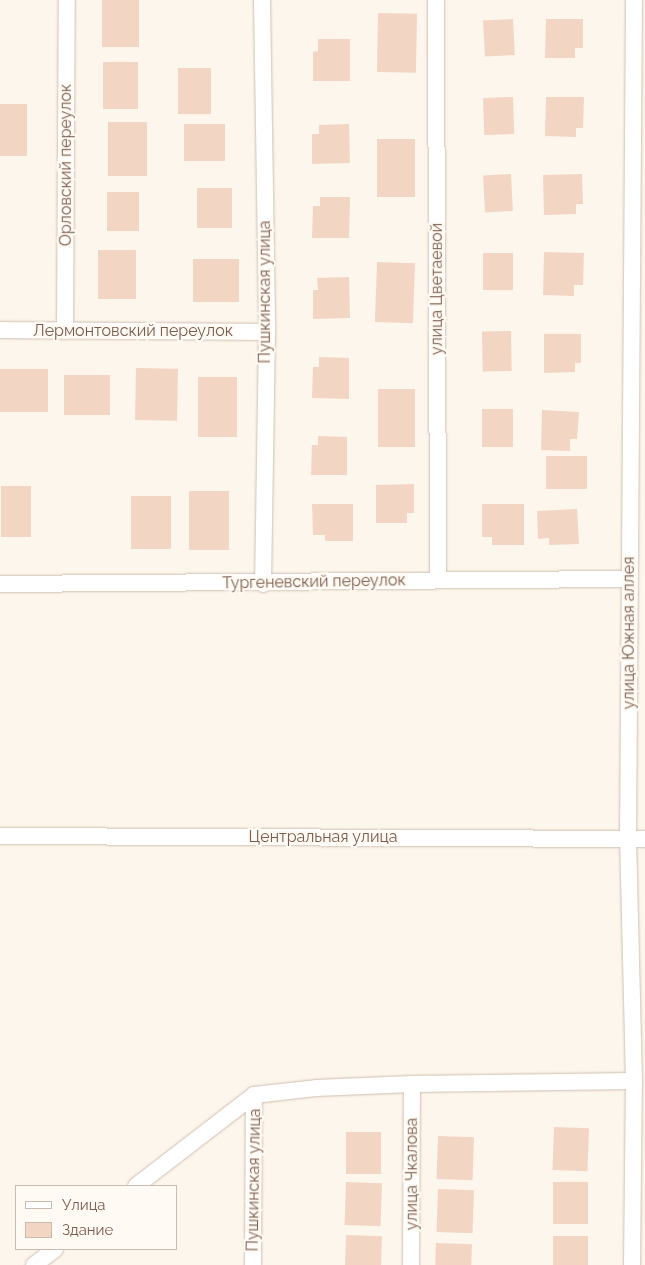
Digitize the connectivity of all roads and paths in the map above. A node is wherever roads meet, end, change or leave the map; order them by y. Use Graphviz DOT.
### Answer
graph roads {
  1 [pos="67,0"];
  2 [pos="262,0"];
  3 [pos="436,0"];
  4 [pos="634,0"];
  5 [pos="0,330"];
  6 [pos="65,331"];
  7 [pos="266,332"];
  8 [pos="438,579"];
  9 [pos="629,579"];
  10 [pos="0,584"];
  11 [pos="263,584"];
  12 [pos="0,836"];
  13 [pos="628,839"];
  14 [pos="645,839"];
  15 [pos="634,1081"];
  16 [pos="412,1084"];
  17 [pos="254,1095"];
  18 [pos="137,1185"];
  19 [pos="54,1250"];
  20 [pos="34,1265"];
  21 [pos="253,1265"];
  22 [pos="411,1265"];
  23 [pos="632,1265"];
  1 -- 6 [label="street, Орловский переулок"];
  2 -- 7 [label="street, Пушкинская улица"];
  3 -- 8 [label="street, улица Цветаевой"];
  4 -- 9 [label="street, улица Южная аллея"];
  5 -- 6 [label="street, Лермонтовский переулок"];
  6 -- 7 [label="street, Лермонтовский переулок"];
  7 -- 11 [label="street, Пушкинская улица"];
  8 -- 9 [label="street, Тургеневский переулок"];
  8 -- 11 [label="street, Тургеневский переулок"];
  9 -- 13 [label="street, улица Южная аллея"];
  10 -- 11 [label="street, Тургеневский переулок"];
  12 -- 13 [label="street, Центральная улица"];
  13 -- 14 [label="street, Центральная улица"];
  13 -- 15 [label="street, улица Южная аллея"];
  15 -- 16 [label="street"];
  15 -- 23 [label="street, улица Южная аллея"];
  16 -- 17 [label="street"];
  16 -- 22 [label="street, улица Чкалова"];
  17 -- 18 [label="street"];
  17 -- 21 [label="street, Пушкинская улица"];
  19 -- 20 [label="street"];
}
